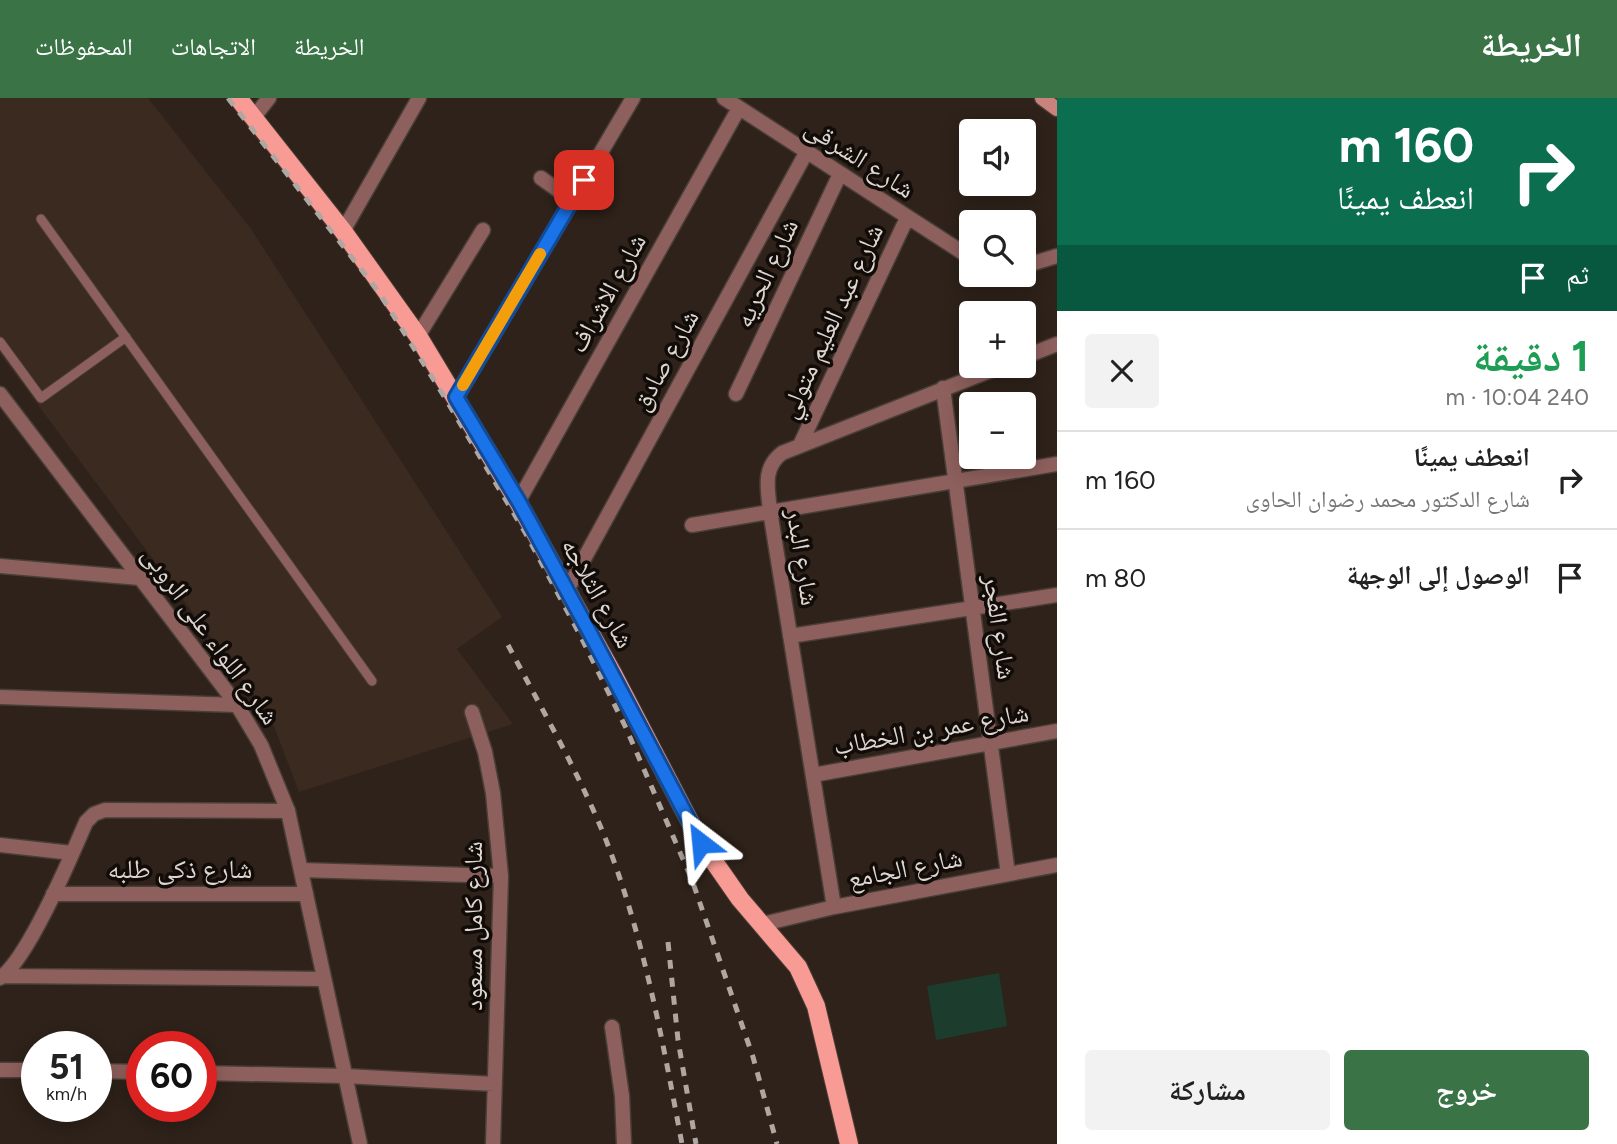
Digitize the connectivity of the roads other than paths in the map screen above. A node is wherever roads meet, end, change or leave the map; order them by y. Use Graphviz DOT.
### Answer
graph roads {
  1 [pos="238,98"];
  2 [pos="269,98"];
  3 [pos="419,98"];
  4 [pos="633,98"];
  5 [pos="724,98"];
  6 [pos="1042,98"];
  7 [pos="739,108"];
  8 [pos="1057,109"];
  9 [pos="254,117"];
  10 [pos="806,153"];
  11 [pos="840,174"];
  12 [pos="541,178"];
  13 [pos="572,200"];
  14 [pos="907,218"];
  15 [pos="41,219"];
  16 [pos="483,230"];
  17 [pos="343,231"];
  18 [pos="959,250"];
  19 [pos="1057,256"];
  20 [pos="1036,262"];
  21 [pos="418,336"];
  22 [pos="126,337"];
  23 [pos="0,342"];
  24 [pos="1057,344"];
  25 [pos="1036,352"];
  26 [pos="970,378"];
  27 [pos="943,388"];
  28 [pos="0,394"];
  29 [pos="736,394"];
  30 [pos="456,397"];
  31 [pos="800,445"];
  32 [pos="1057,464"];
  33 [pos="956,480"];
  34 [pos="519,502"];
  35 [pos="770,511"];
  36 [pos="692,525"];
  37 [pos="0,565"];
  38 [pos="140,578"];
  39 [pos="567,590"];
  40 [pos="1057,595"];
  41 [pos="973,608"];
  42 [pos="790,636"];
  43 [pos="372,681"];
  44 [pos="0,697"];
  45 [pos="237,705"];
  46 [pos="472,712"];
  47 [pos="1057,731"];
  48 [pos="991,743"];
  49 [pos="813,775"];
  50 [pos="288,811"];
  51 [pos="0,845"];
  52 [pos="72,853"];
  53 [pos="1057,865"];
  54 [pos="301,870"];
  55 [pos="1008,874"];
  56 [pos="501,876"];
  57 [pos="53,894"];
  58 [pos="306,894"];
  59 [pos="834,906"];
  60 [pos="763,924"];
  61 [pos="2,976"];
  62 [pos="324,979"];
  63 [pos="612,1027"];
  64 [pos="0,1070"];
  65 [pos="21,1070"];
  66 [pos="217,1073"];
  67 [pos="345,1076"];
  68 [pos="495,1084"];
  69 [pos="360,1144"];
  70 [pos="493,1144"];
  71 [pos="624,1144"];
  72 [pos="849,1144"];
  1 -- 9 [label="main road, شارع الثلاجه"];
  2 -- 9 [label="street"];
  3 -- 17 [label="street"];
  4 -- 13 [label="street"];
  5 -- 7 [label="street, شارع الشرقى"];
  6 -- 8 [label="main road"];
  7 -- 10 [label="street, شارع الشرقى"];
  7 -- 34 [label="street, شارع الاشراف"];
  9 -- 17 [label="main road, شارع الثلاجه"];
  10 -- 11 [label="street, شارع الشرقى"];
  10 -- 39 [label="street, شارع صادق"];
  11 -- 14 [label="street, شارع الشرقى"];
  11 -- 29 [label="street, شارع الحريه"];
  12 -- 13 [label="street"];
  13 -- 30 [label="street"];
  14 -- 18 [label="street, شارع الشرقى"];
  14 -- 31 [label="street, شارع عبد العليم متولي"];
  15 -- 22 [label="lane"];
  16 -- 21 [label="street"];
  17 -- 21 [label="main road, شارع الثلاجه"];
  19 -- 20 [label="street"];
  21 -- 30 [label="main road, شارع الثلاجه"];
  22 -- 23 [label="lane"];
  22 -- 43 [label="lane"];
  24 -- 25 [label="street"];
  26 -- 27 [label="street, شارع البدر"];
  27 -- 31 [label="street, شارع البدر"];
  27 -- 33 [label="street, شارع الفجر"];
  28 -- 38 [label="street, شارع اللواء على الروبى"];
  30 -- 34 [label="main road, شارع الثلاجه"];
  31 -- 35 [label="street, شارع البدر"];
  32 -- 33 [label="street"];
  33 -- 35 [label="street"];
  33 -- 41 [label="street, شارع الفجر"];
  34 -- 39 [label="main road, شارع الثلاجه"];
  35 -- 36 [label="street"];
  35 -- 42 [label="street, شارع البدر"];
  37 -- 38 [label="street"];
  38 -- 45 [label="street, شارع اللواء على الروبى"];
  39 -- 60 [label="main road, شارع الثلاجه"];
  40 -- 41 [label="street"];
  41 -- 42 [label="street"];
  41 -- 48 [label="street, شارع الفجر"];
  42 -- 49 [label="street, شارع البدر"];
  44 -- 45 [label="street"];
  45 -- 50 [label="street, شارع اللواء على الروبى"];
  46 -- 56 [label="street, شارع كامل مسعود"];
  47 -- 48 [label="street, شارع عمر بن الخطاب"];
  48 -- 49 [label="street, شارع عمر بن الخطاب"];
  48 -- 55 [label="street, شارع الفجر"];
  49 -- 59 [label="street, شارع البدر"];
  50 -- 52 [label="street"];
  50 -- 54 [label="street, شارع اللواء على الروبى"];
  51 -- 52 [label="street"];
  52 -- 57 [label="street"];
  53 -- 55 [label="street, شارع الجامع"];
  54 -- 56 [label="street"];
  54 -- 58 [label="street, شارع اللواء على الروبى"];
  55 -- 59 [label="street, شارع الجامع"];
  56 -- 68 [label="street, شارع كامل مسعود"];
  57 -- 58 [label="street, شارع ذكى طلبه"];
  57 -- 61 [label="street"];
  58 -- 62 [label="street, شارع اللواء على الروبى"];
  59 -- 60 [label="street, شارع الجامع"];
  60 -- 72 [label="main road, شارع الثلاجه"];
  61 -- 62 [label="street"];
  62 -- 67 [label="street, شارع اللواء على الروبى"];
  63 -- 71 [label="street"];
  64 -- 65 [label="street"];
  66 -- 67 [label="street"];
  67 -- 68 [label="street"];
  67 -- 69 [label="street, شارع اللواء على الروبى"];
  68 -- 70 [label="street, شارع كامل مسعود"];
}
